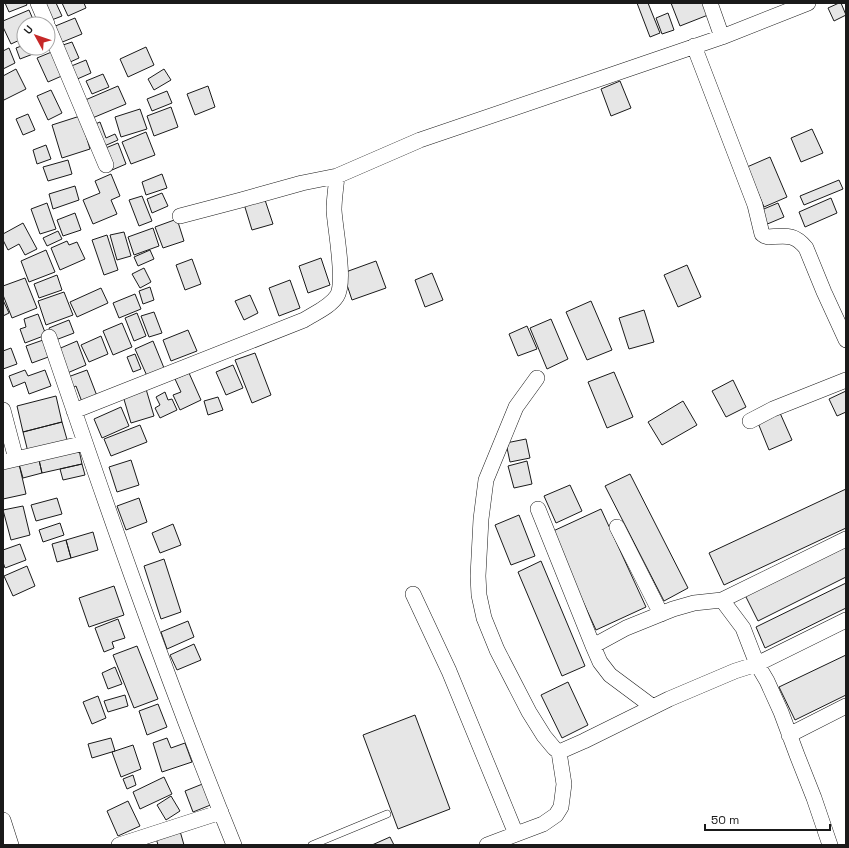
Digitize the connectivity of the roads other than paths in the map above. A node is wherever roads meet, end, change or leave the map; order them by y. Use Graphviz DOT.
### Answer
graph roads {
  1 [pos="38,3"];
  2 [pos="710,3"];
  3 [pos="808,3"];
  4 [pos="43,16"];
  5 [pos="722,37"];
  6 [pos="56,46"];
  7 [pos="694,46"];
  8 [pos="106,164"];
  9 [pos="336,176"];
  10 [pos="180,216"];
  11 [pos="49,337"];
  12 [pos="846,340"];
  13 [pos="537,378"];
  14 [pos="846,380"];
  15 [pos="3,410"];
  16 [pos="74,412"];
  17 [pos="750,421"];
  18 [pos="86,443"];
  19 [pos="9,461"];
  20 [pos="538,510"];
  21 [pos="617,527"];
  22 [pos="846,539"];
  23 [pos="413,594"];
  24 [pos="722,600"];
  25 [pos="661,614"];
  26 [pos="846,620"];
  27 [pos="593,646"];
  28 [pos="757,664"];
  29 [pos="846,706"];
  30 [pos="653,707"];
  31 [pos="789,735"];
  32 [pos="559,752"];
  33 [pos="221,812"];
  34 [pos="387,814"];
  35 [pos="3,820"];
  36 [pos="516,834"];
  37 [pos="11,845"];
  38 [pos="119,845"];
  39 [pos="234,845"];
  40 [pos="312,845"];
  41 [pos="487,845"];
  42 [pos="830,845"];
  1 -- 4 [label="street"];
  2 -- 5 [label="street"];
  3 -- 5 [label="street"];
  5 -- 7 [label="street"];
  6 -- 8 [label="street"];
  7 -- 9 [label="street"];
  7 -- 12 [label="street"];
  9 -- 10 [label="street"];
  9 -- 16 [label="street"];
  11 -- 16 [label="street"];
  13 -- 32 [label="street"];
  14 -- 17 [label="street"];
  15 -- 19 [label="street"];
  16 -- 18 [label="street"];
  18 -- 19 [label="street"];
  18 -- 33 [label="street"];
  20 -- 27 [label="street"];
  21 -- 25 [label="street"];
  22 -- 24 [label="street"];
  23 -- 36 [label="street"];
  24 -- 25 [label="street"];
  24 -- 28 [label="street"];
  25 -- 27 [label="street"];
  26 -- 28 [label="street"];
  27 -- 30 [label="street"];
  28 -- 30 [label="street"];
  28 -- 31 [label="street"];
  29 -- 31 [label="street"];
  30 -- 32 [label="street"];
  31 -- 42 [label="street"];
  32 -- 36 [label="street"];
  33 -- 38 [label="street"];
  33 -- 39 [label="street"];
  34 -- 40 [label="lane"];
  35 -- 37 [label="street"];
  36 -- 41 [label="street"];
}
